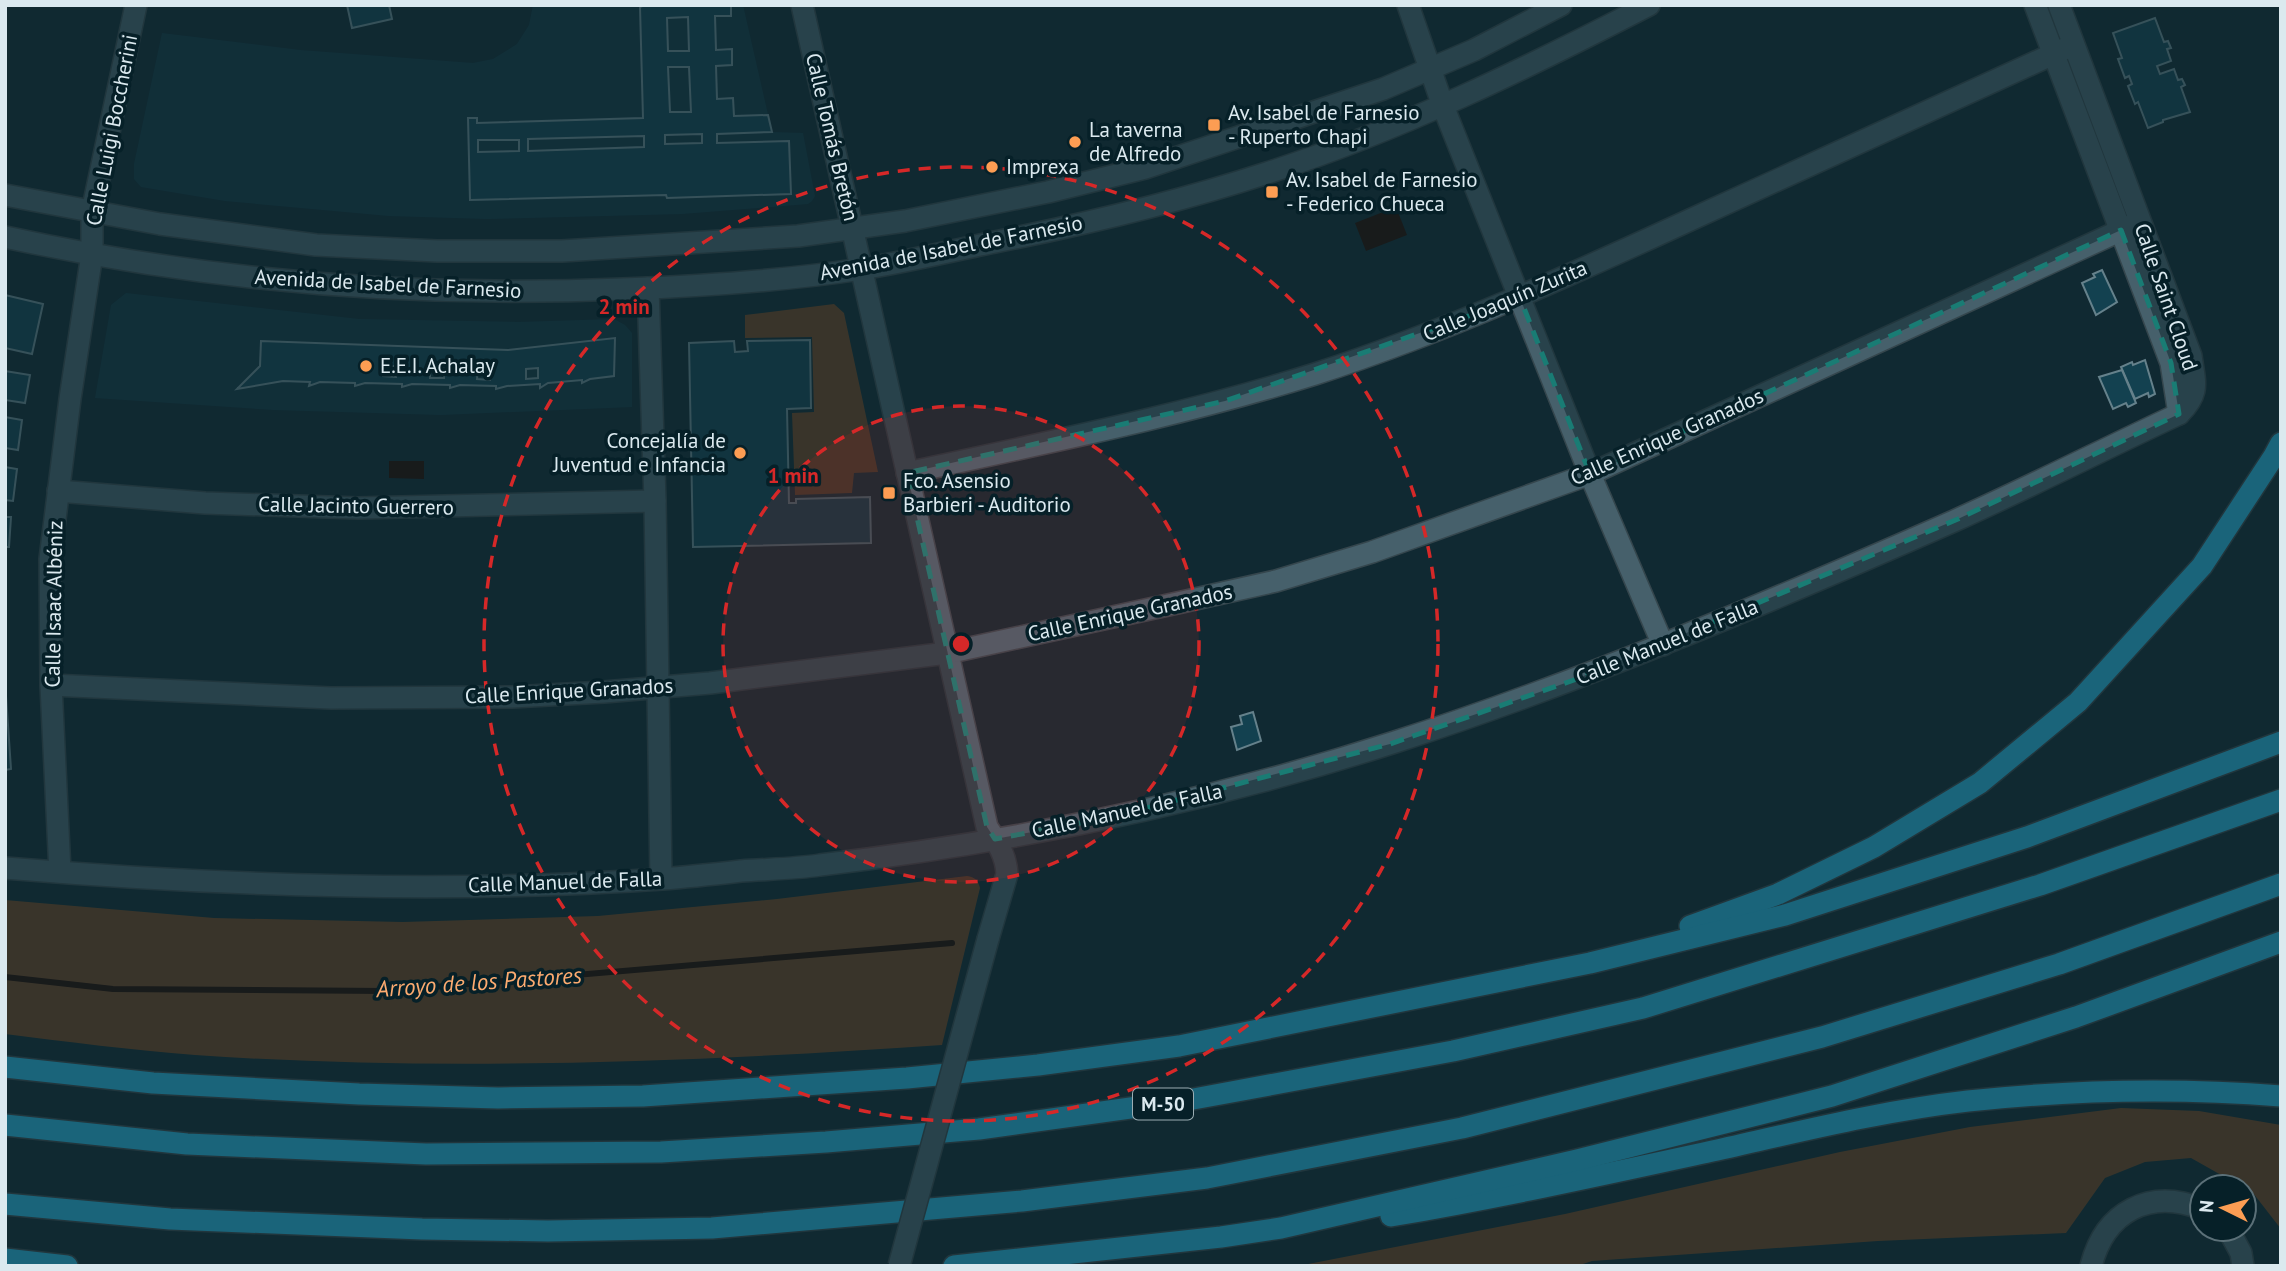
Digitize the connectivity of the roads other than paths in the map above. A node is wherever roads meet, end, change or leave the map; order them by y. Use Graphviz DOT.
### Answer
graph roads {
  1 [pos="136,5"];
  2 [pos="802,5"];
  3 [pos="1408,5"];
  4 [pos="1561,5"];
  5 [pos="1649,5"];
  6 [pos="2035,5"];
  7 [pos="2059,5"];
  8 [pos="2073,45"];
  9 [pos="2053,54"];
  10 [pos="1431,68"];
  11 [pos="1443,106"];
  12 [pos="5,195"];
  13 [pos="92,212"];
  14 [pos="2130,226"];
  15 [pos="852,227"];
  16 [pos="5,237"];
  17 [pos="92,254"];
  18 [pos="861,269"];
  19 [pos="648,288"];
  20 [pos="1520,298"];
  21 [pos="2179,414"];
  22 [pos="2281,443"];
  23 [pos="907,473"];
  24 [pos="1590,474"];
  25 [pos="58,491"];
  26 [pos="655,500"];
  27 [pos="1663,645"];
  28 [pos="947,653"];
  29 [pos="51,685"];
  30 [pos="659,688"];
  31 [pos="2281,742"];
  32 [pos="2281,800"];
  33 [pos="995,839"];
  34 [pos="5,868"];
  35 [pos="60,872"];
  36 [pos="662,879"];
  37 [pos="2281,884"];
  38 [pos="2281,942"];
  39 [pos="1590,963"];
  40 [pos="5,1067"];
  41 [pos="2281,1096"];
  42 [pos="5,1125"];
  43 [pos="5,1204"];
  44 [pos="2188,1204"];
  45 [pos="1281,1228"];
  46 [pos="2236,1243"];
  47 [pos="5,1259"];
  48 [pos="2087,1263"];
  49 [pos="67,1266"];
  50 [pos="899,1266"];
  51 [pos="954,1266"];
  52 [pos="2243,1266"];
  1 -- 13 [label="street, Calle Luigi Boccherini"];
  2 -- 15 [label="street, Calle Tomás Bretón"];
  3 -- 10 [label="street"];
  4 -- 10 [label="street, Avenida de Isabel de Farnesio"];
  5 -- 11 [label="street, Avenida de Isabel de Farnesio"];
  6 -- 9 [label="street, Calle Saint Cloud"];
  7 -- 8 [label="street, Calle Saint Cloud"];
  8 -- 9 [label="street, Calle Joaquín Zurita"];
  8 -- 14 [label="street, Calle Saint Cloud"];
  9 -- 14 [label="street, Calle Saint Cloud"];
  9 -- 20 [label="street, Calle Joaquín Zurita"];
  10 -- 11 [label="street"];
  10 -- 15 [label="street, Avenida de Isabel de Farnesio"];
  11 -- 18 [label="street, Avenida de Isabel de Farnesio"];
  11 -- 20 [label="street"];
  12 -- 13 [label="street, Avenida de Isabel de Farnesio"];
  13 -- 15 [label="street, Avenida de Isabel de Farnesio"];
  13 -- 17 [label="street, Calle Luigi Boccherini"];
  14 -- 21 [label="street, Calle Saint Cloud"];
  14 -- 24 [label="street, Calle Enrique Granados"];
  15 -- 18 [label="street, Calle Tomás Bretón"];
  16 -- 17 [label="street, Avenida de Isabel de Farnesio"];
  17 -- 19 [label="street, Avenida de Isabel de Farnesio"];
  17 -- 25 [label="street, Calle Isaac Albéniz"];
  18 -- 19 [label="street, Avenida de Isabel de Farnesio"];
  18 -- 23 [label="street, Calle Tomás Bretón"];
  19 -- 26 [label="street"];
  20 -- 23 [label="street, Calle Joaquín Zurita"];
  20 -- 24 [label="street"];
  21 -- 27 [label="street, Calle Manuel de Falla"];
  22 -- 39 [label="highway"];
  23 -- 28 [label="street, Calle Tomás Bretón"];
  24 -- 27 [label="street"];
  24 -- 28 [label="street, Calle Enrique Granados"];
  25 -- 26 [label="street, Calle Jacinto Guerrero"];
  25 -- 29 [label="street, Calle Isaac Albéniz"];
  26 -- 30 [label="street"];
  27 -- 33 [label="street, Calle Manuel de Falla"];
  28 -- 30 [label="street, Calle Enrique Granados"];
  28 -- 33 [label="street, Calle Tomás Bretón"];
  29 -- 30 [label="street, Calle Enrique Granados"];
  29 -- 35 [label="street, Calle Isaac Albéniz"];
  30 -- 36 [label="street"];
  31 -- 39 [label="highway"];
  32 -- 42 [label="highway, M-50"];
  33 -- 36 [label="street, Calle Manuel de Falla"];
  33 -- 50 [label="street, Calle Tomás Bretón, bridge"];
  34 -- 35 [label="street, Calle Manuel de Falla"];
  35 -- 36 [label="street, Calle Manuel de Falla"];
  37 -- 43 [label="highway"];
  38 -- 45 [label="highway"];
  39 -- 40 [label="highway"];
  41 -- 45 [label="highway"];
  44 -- 48 [label="street"];
  45 -- 51 [label="highway"];
  46 -- 52 [label="street"];
  47 -- 49 [label="highway"];
}
